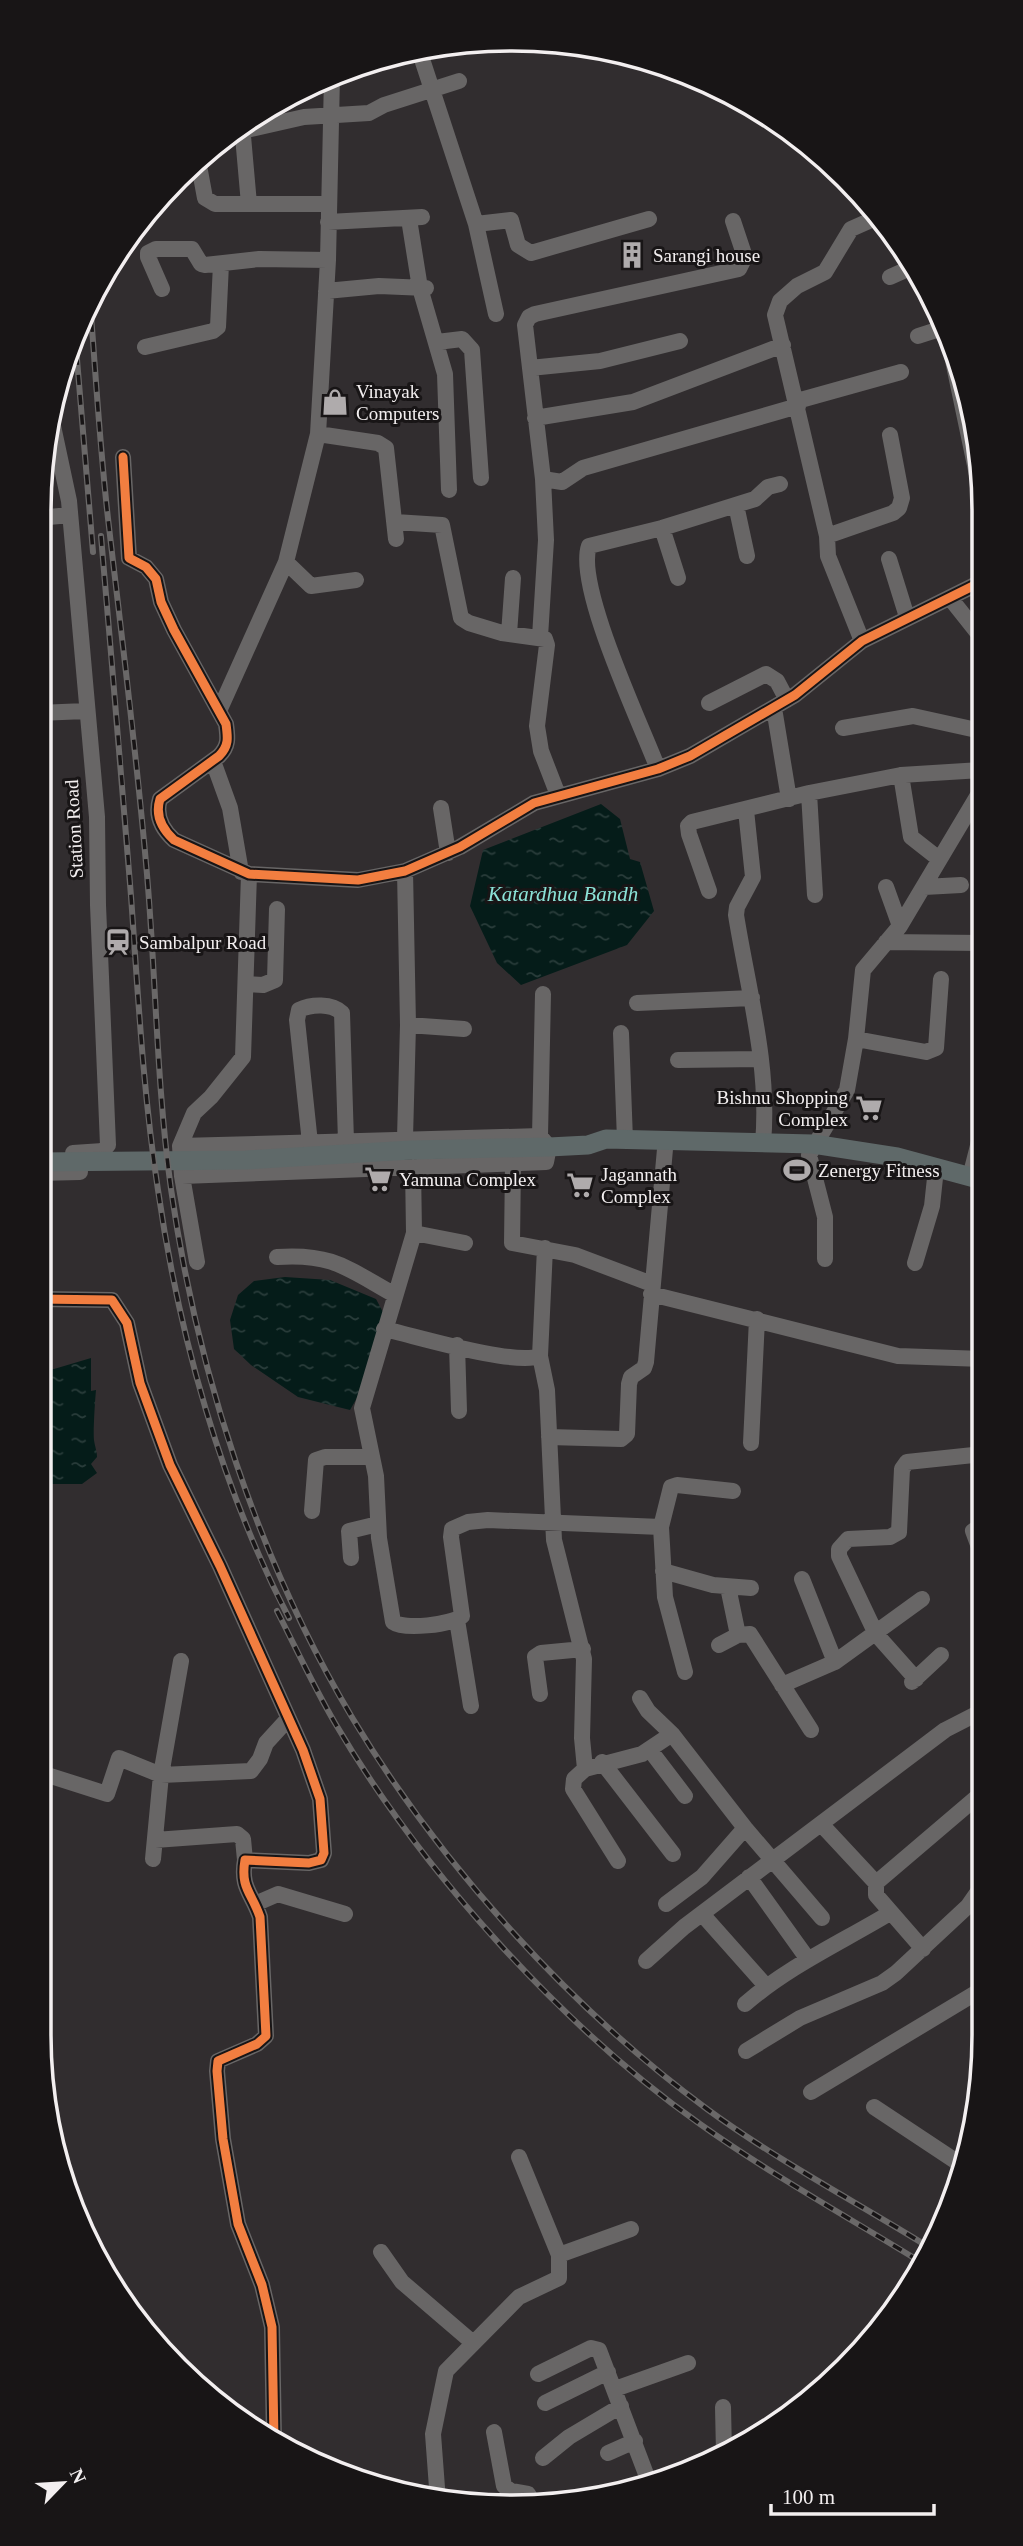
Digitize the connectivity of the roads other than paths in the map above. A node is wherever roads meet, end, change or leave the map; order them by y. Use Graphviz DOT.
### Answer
graph roads {
  1 [pos="422,60"];
  2 [pos="459,81"];
  3 [pos="331,88"];
  4 [pos="430,89"];
  5 [pos="329,117"];
  6 [pos="261,125"];
  7 [pos="243,138"];
  8 [pos="200,172"];
  9 [pos="248,204"];
  10 [pos="328,204"];
  11 [pos="649,219"];
  12 [pos="733,221"];
  13 [pos="869,221"];
  14 [pos="328,222"];
  15 [pos="476,224"];
  16 [pos="328,260"];
  17 [pos="221,264"];
  18 [pos="904,271"];
  19 [pos="890,277"];
  20 [pos="423,288"];
  21 [pos="162,289"];
  22 [pos="326,291"];
  23 [pos="495,314"];
  24 [pos="935,331"];
  25 [pos="918,336"];
  26 [pos="680,341"];
  27 [pos="437,342"];
  28 [pos="783,345"];
  29 [pos="145,347"];
  30 [pos="530,368"];
  31 [pos="901,372"];
  32 [pos="797,404"];
  33 [pos="535,418"];
  34 [pos="318,434"];
  35 [pos="890,435"];
  36 [pos="123,457"];
  37 [pos="54,458"];
  38 [pos="481,478"];
  39 [pos="543,479"];
  40 [pos="780,484"];
  41 [pos="449,490"];
  42 [pos="736,505"];
  43 [pos="70,515"];
  44 [pos="51,517"];
  45 [pos="395,522"];
  46 [pos="662,528"];
  47 [pos="827,537"];
  48 [pos="396,539"];
  49 [pos="747,556"];
  50 [pos="889,559"];
  51 [pos="286,562"];
  52 [pos="513,578"];
  53 [pos="678,578"];
  54 [pos="356,580"];
  55 [pos="972,587"];
  56 [pos="950,598"];
  57 [pos="907,617"];
  58 [pos="972,626"];
  59 [pos="509,634"];
  60 [pos="540,636"];
  61 [pos="862,641"];
  62 [pos="709,703"];
  63 [pos="780,704"];
  64 [pos="86,711"];
  65 [pos="219,711"];
  66 [pos="51,712"];
  67 [pos="843,728"];
  68 [pos="972,729"];
  69 [pos="213,761"];
  70 [pos="658,769"];
  71 [pos="972,771"];
  72 [pos="901,775"];
  73 [pos="809,793"];
  74 [pos="558,795"];
  75 [pos="789,799"];
  76 [pos="972,805"];
  77 [pos="441,808"];
  78 [pos="746,810"];
  79 [pos="448,853"];
  80 [pos="939,859"];
  81 [pos="405,871"];
  82 [pos="245,873"];
  83 [pos="961,885"];
  84 [pos="886,887"];
  85 [pos="924,887"];
  86 [pos="709,891"];
  87 [pos="815,895"];
  88 [pos="277,909"];
  89 [pos="900,926"];
  90 [pos="886,942"];
  91 [pos="972,943"];
  92 [pos="941,979"];
  93 [pos="247,984"];
  94 [pos="543,994"];
  95 [pos="752,998"];
  96 [pos="638,1003"];
  97 [pos="408,1025"];
  98 [pos="464,1029"];
  99 [pos="621,1033"];
  100 [pos="856,1039"];
  101 [pos="760,1059"];
  102 [pos="678,1060"];
  103 [pos="405,1138"];
  104 [pos="625,1140"];
  105 [pos="346,1141"];
  106 [pos="310,1143"];
  107 [pos="763,1143"];
  108 [pos="539,1144"];
  109 [pos="588,1145"];
  110 [pos="180,1146"];
  111 [pos="665,1149"];
  112 [pos="811,1150"];
  113 [pos="51,1153"];
  114 [pos="51,1162"];
  115 [pos="513,1164"];
  116 [pos="413,1167"];
  117 [pos="80,1172"];
  118 [pos="51,1173"];
  119 [pos="182,1176"];
  120 [pos="972,1177"];
  121 [pos="935,1178"];
  122 [pos="972,1189"];
  123 [pos="414,1233"];
  124 [pos="465,1243"];
  125 [pos="545,1248"];
  126 [pos="277,1257"];
  127 [pos="825,1259"];
  128 [pos="197,1262"];
  129 [pos="915,1263"];
  130 [pos="652,1289"];
  131 [pos="395,1295"];
  132 [pos="51,1299"];
  133 [pos="757,1319"];
  134 [pos="384,1329"];
  135 [pos="457,1345"];
  136 [pos="540,1356"];
  137 [pos="972,1359"];
  138 [pos="458,1411"];
  139 [pos="549,1437"];
  140 [pos="751,1443"];
  141 [pos="972,1455"];
  142 [pos="370,1457"];
  143 [pos="733,1491"];
  144 [pos="312,1511"];
  145 [pos="378,1524"];
  146 [pos="552,1524"];
  147 [pos="662,1527"];
  148 [pos="351,1558"];
  149 [pos="663,1571"];
  150 [pos="802,1578"];
  151 [pos="728,1587"];
  152 [pos="751,1588"];
  153 [pos="922,1599"];
  154 [pos="457,1620"];
  155 [pos="877,1634"];
  156 [pos="738,1635"];
  157 [pos="719,1646"];
  158 [pos="583,1649"];
  159 [pos="941,1655"];
  160 [pos="181,1661"];
  161 [pos="835,1662"];
  162 [pos="685,1672"];
  163 [pos="782,1685"];
  164 [pos="540,1694"];
  165 [pos="640,1698"];
  166 [pos="471,1706"];
  167 [pos="972,1716"];
  168 [pos="287,1720"];
  169 [pos="811,1730"];
  170 [pos="672,1734"];
  171 [pos="650,1751"];
  172 [pos="602,1762"];
  173 [pos="585,1769"];
  174 [pos="161,1775"];
  175 [pos="51,1776"];
  176 [pos="685,1796"];
  177 [pos="972,1801"];
  178 [pos="822,1825"];
  179 [pos="745,1828"];
  180 [pos="155,1840"];
  181 [pos="673,1854"];
  182 [pos="153,1859"];
  183 [pos="245,1860"];
  184 [pos="773,1860"];
  185 [pos="618,1861"];
  186 [pos="749,1877"];
  187 [pos="876,1882"];
  188 [pos="972,1902"];
  189 [pos="255,1904"];
  190 [pos="666,1904"];
  191 [pos="890,1913"];
  192 [pos="345,1914"];
  193 [pos="702,1914"];
  194 [pos="822,1919"];
  195 [pos="923,1949"];
  196 [pos="807,1958"];
  197 [pos="646,1961"];
  198 [pos="766,1986"];
  199 [pos="972,1995"];
  200 [pos="745,2004"];
  201 [pos="746,2051"];
  202 [pos="811,2092"];
  203 [pos="874,2108"];
  204 [pos="519,2157"];
  205 [pos="955,2161"];
  206 [pos="631,2230"];
  207 [pos="381,2252"];
  208 [pos="559,2255"];
  209 [pos="472,2342"];
  210 [pos="688,2363"];
  211 [pos="608,2372"];
  212 [pos="538,2374"];
  213 [pos="615,2389"];
  214 [pos="545,2403"];
  215 [pos="621,2406"];
  216 [pos="723,2407"];
  217 [pos="273,2429"];
  218 [pos="494,2432"];
  219 [pos="635,2441"];
  220 [pos="724,2443"];
  221 [pos="608,2453"];
  222 [pos="542,2458"];
  223 [pos="647,2475"];
  224 [pos="437,2489"];
  225 [pos="528,2494"];
  1 -- 4 [label="street"];
  2 -- 4 [label="street"];
  3 -- 5 [label="street"];
  4 -- 5 [label="street"];
  4 -- 15 [label="street"];
  5 -- 6 [label="street"];
  5 -- 10 [label="street"];
  7 -- 9 [label="street"];
  8 -- 9 [label="street"];
  9 -- 10 [label="street"];
  10 -- 14 [label="street"];
  11 -- 15 [label="street"];
  12 -- 30 [label="street"];
  13 -- 28 [label="street"];
  14 -- 16 [label="street"];
  14 -- 20 [label="street"];
  15 -- 23 [label="street"];
  16 -- 17 [label="street"];
  16 -- 22 [label="street"];
  17 -- 21 [label="street"];
  17 -- 29 [label="street"];
  18 -- 19 [label="street"];
  20 -- 22 [label="street"];
  20 -- 27 [label="street"];
  22 -- 34 [label="street"];
  24 -- 25 [label="street"];
  26 -- 30 [label="street"];
  27 -- 38 [label="street"];
  27 -- 41 [label="street"];
  28 -- 32 [label="street"];
  28 -- 33 [label="street"];
  30 -- 33 [label="street"];
  31 -- 32 [label="street"];
  32 -- 39 [label="street"];
  32 -- 47 [label="street"];
  33 -- 39 [label="street"];
  34 -- 45 [label="street"];
  34 -- 51 [label="street"];
  35 -- 47 [label="street"];
  36 -- 65 [label="street"];
  37 -- 43 [label="street, Station Road"];
  39 -- 60 [label="street"];
  40 -- 42 [label="street"];
  42 -- 46 [label="street"];
  42 -- 49 [label="street"];
  43 -- 44 [label="street"];
  43 -- 64 [label="street, Station Road"];
  45 -- 48 [label="street"];
  45 -- 59 [label="street"];
  46 -- 53 [label="street"];
  46 -- 70 [label="street"];
  47 -- 61 [label="street"];
  50 -- 57 [label="street"];
  51 -- 54 [label="street"];
  51 -- 65 [label="street"];
  52 -- 59 [label="street"];
  55 -- 56 [label="street"];
  56 -- 57 [label="street"];
  56 -- 58 [label="street"];
  57 -- 61 [label="street"];
  59 -- 60 [label="street"];
  60 -- 74 [label="street"];
  61 -- 63 [label="street"];
  62 -- 63 [label="street"];
  63 -- 70 [label="street"];
  63 -- 75 [label="street"];
  64 -- 66 [label="street"];
  64 -- 113 [label="street, Station Road"];
  65 -- 69 [label="street"];
  67 -- 68 [label="street"];
  69 -- 82 [label="street"];
  69 -- 82 [label="street"];
  70 -- 74 [label="street"];
  71 -- 72 [label="street"];
  72 -- 73 [label="street"];
  72 -- 80 [label="street"];
  73 -- 75 [label="street"];
  73 -- 87 [label="street"];
  74 -- 79 [label="street"];
  75 -- 78 [label="street"];
  76 -- 80 [label="street"];
  77 -- 79 [label="street"];
  78 -- 86 [label="street"];
  78 -- 95 [label="street"];
  79 -- 81 [label="street"];
  80 -- 85 [label="street"];
  81 -- 82 [label="street"];
  81 -- 97 [label="street"];
  82 -- 93 [label="street"];
  83 -- 85 [label="street"];
  84 -- 89 [label="street"];
  85 -- 89 [label="street"];
  88 -- 93 [label="street"];
  89 -- 90 [label="street"];
  90 -- 91 [label="street"];
  90 -- 100 [label="street"];
  92 -- 100 [label="street"];
  93 -- 110 [label="street"];
  94 -- 108 [label="street"];
  95 -- 96 [label="street"];
  95 -- 101 [label="street"];
  97 -- 98 [label="street"];
  97 -- 103 [label="street"];
  99 -- 104 [label="street"];
  100 -- 112 [label="street"];
  101 -- 102 [label="street"];
  101 -- 107 [label="street"];
  103 -- 105 [label="street"];
  103 -- 108 [label="street"];
  104 -- 107 [label="main road"];
  104 -- 109 [label="main road"];
  105 -- 106 [label="street"];
  105 -- 106 [label="street"];
  106 -- 110 [label="street"];
  107 -- 112 [label="main road"];
  108 -- 109 [label="main road"];
  108 -- 114 [label="main road"];
  108 -- 115 [label="street"];
  109 -- 111 [label="main road"];
  110 -- 119 [label="street"];
  111 -- 112 [label="main road"];
  111 -- 130 [label="street"];
  112 -- 120 [label="main road"];
  112 -- 121 [label="main road"];
  112 -- 127 [label="street"];
  115 -- 116 [label="street"];
  115 -- 125 [label="street"];
  116 -- 119 [label="street"];
  116 -- 123 [label="street"];
  117 -- 118 [label="street"];
  119 -- 128 [label="street"];
  121 -- 122 [label="main road"];
  121 -- 129 [label="street"];
  123 -- 124 [label="street"];
  123 -- 131 [label="street"];
  125 -- 130 [label="street"];
  125 -- 136 [label="street"];
  126 -- 131 [label="street"];
  130 -- 133 [label="street"];
  130 -- 139 [label="street"];
  131 -- 134 [label="street"];
  132 -- 168 [label="street"];
  133 -- 137 [label="street"];
  133 -- 140 [label="street"];
  134 -- 135 [label="street"];
  134 -- 142 [label="street"];
  135 -- 136 [label="street"];
  135 -- 138 [label="street"];
  136 -- 139 [label="street"];
  139 -- 146 [label="street"];
  141 -- 155 [label="street"];
  142 -- 144 [label="street"];
  142 -- 145 [label="street"];
  143 -- 147 [label="street"];
  145 -- 148 [label="street"];
  145 -- 154 [label="street"];
  146 -- 147 [label="street"];
  146 -- 154 [label="street"];
  146 -- 158 [label="street"];
  147 -- 149 [label="street"];
  149 -- 151 [label="street"];
  149 -- 162 [label="street"];
  150 -- 161 [label="street"];
  151 -- 152 [label="street"];
  151 -- 156 [label="street"];
  153 -- 155 [label="street"];
  154 -- 166 [label="street"];
  155 -- 159 [label="street"];
  155 -- 161 [label="street"];
  156 -- 157 [label="street"];
  156 -- 163 [label="street"];
  158 -- 164 [label="street"];
  158 -- 173 [label="street"];
  160 -- 174 [label="street"];
  161 -- 163 [label="street"];
  163 -- 169 [label="street"];
  165 -- 170 [label="street"];
  167 -- 178 [label="street"];
  168 -- 174 [label="street"];
  168 -- 183 [label="street"];
  170 -- 171 [label="street"];
  170 -- 179 [label="street"];
  171 -- 172 [label="street"];
  171 -- 176 [label="street"];
  172 -- 173 [label="street"];
  172 -- 181 [label="street"];
  173 -- 185 [label="street"];
  174 -- 175 [label="street"];
  174 -- 180 [label="street"];
  177 -- 187 [label="street"];
  178 -- 184 [label="street"];
  178 -- 187 [label="street"];
  179 -- 184 [label="street"];
  179 -- 190 [label="street"];
  180 -- 182 [label="street"];
  180 -- 183 [label="street"];
  183 -- 189 [label="street"];
  184 -- 186 [label="street"];
  184 -- 194 [label="street"];
  186 -- 193 [label="street"];
  186 -- 196 [label="street"];
  187 -- 191 [label="street"];
  188 -- 195 [label="street"];
  189 -- 192 [label="street"];
  189 -- 217 [label="street"];
  191 -- 195 [label="street"];
  191 -- 196 [label="street"];
  193 -- 197 [label="street"];
  193 -- 198 [label="street"];
  195 -- 201 [label="street"];
  196 -- 198 [label="street"];
  198 -- 200 [label="street"];
  199 -- 202 [label="street"];
  203 -- 205 [label="street"];
  204 -- 208 [label="street"];
  206 -- 208 [label="street"];
  207 -- 209 [label="street"];
  208 -- 209 [label="street"];
  209 -- 224 [label="street"];
  210 -- 213 [label="street"];
  211 -- 212 [label="street"];
  211 -- 213 [label="street"];
  211 -- 214 [label="street"];
  213 -- 215 [label="street"];
  215 -- 219 [label="street"];
  215 -- 222 [label="street"];
  216 -- 220 [label="street"];
  218 -- 225 [label="street"];
  219 -- 221 [label="street"];
  219 -- 223 [label="street"];
}
